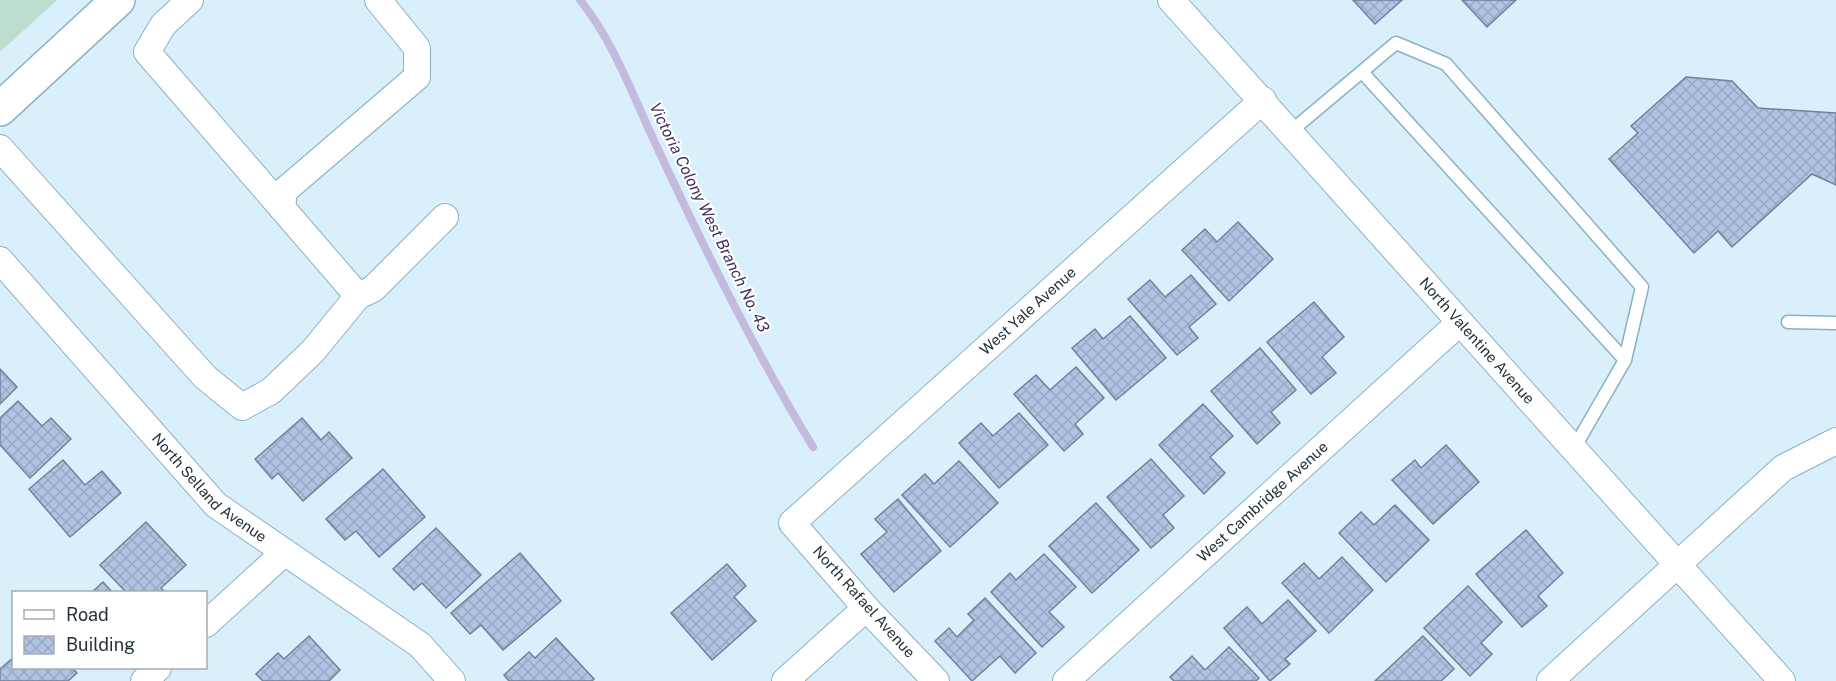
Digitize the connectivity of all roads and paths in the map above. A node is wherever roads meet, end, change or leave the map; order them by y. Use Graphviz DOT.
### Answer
graph roads {
  1 [pos="118,0"];
  2 [pos="190,0"];
  3 [pos="378,0"];
  4 [pos="1171,0"];
  5 [pos="1362,72"];
  6 [pos="1263,100"];
  7 [pos="0,109"];
  8 [pos="1290,132"];
  9 [pos="0,148"];
  10 [pos="282,208"];
  11 [pos="445,217"];
  12 [pos="0,260"];
  13 [pos="358,296"];
  14 [pos="1788,322"];
  15 [pos="1459,323"];
  16 [pos="1836,323"];
  17 [pos="1624,360"];
  18 [pos="1836,441"];
  19 [pos="1573,450"];
  20 [pos="792,523"];
  21 [pos="285,552"];
  22 [pos="1676,566"];
  23 [pos="866,608"];
  24 [pos="207,623"];
  25 [pos="157,669"];
  26 [pos="144,681"];
  27 [pos="452,681"];
  28 [pos="785,681"];
  29 [pos="936,681"];
  30 [pos="1066,681"];
  31 [pos="1550,681"];
  32 [pos="1782,681"];
  1 -- 7 [label="main road"];
  2 -- 10 [label="street"];
  3 -- 10 [label="street"];
  4 -- 6 [label="street, North Valentine Avenue"];
  5 -- 8 [label="lane"];
  5 -- 17 [label="lane"];
  5 -- 17 [label="lane"];
  6 -- 8 [label="street, North Valentine Avenue"];
  6 -- 20 [label="street, West Yale Avenue"];
  8 -- 15 [label="street, North Valentine Avenue"];
  9 -- 13 [label="street"];
  10 -- 13 [label="street"];
  11 -- 13 [label="street"];
  12 -- 21 [label="street, North Selland Avenue"];
  14 -- 16 [label="lane"];
  15 -- 19 [label="street, North Valentine Avenue"];
  15 -- 30 [label="street, West Cambridge Avenue"];
  17 -- 19 [label="lane"];
  18 -- 22 [label="street"];
  19 -- 22 [label="street, North Valentine Avenue"];
  20 -- 23 [label="street, North Rafael Avenue"];
  21 -- 24 [label="street"];
  21 -- 27 [label="street, North Selland Avenue"];
  22 -- 31 [label="street"];
  22 -- 32 [label="street, North Valentine Avenue"];
  23 -- 28 [label="street"];
  23 -- 29 [label="street, North Rafael Avenue"];
  25 -- 26 [label="street"];
}
